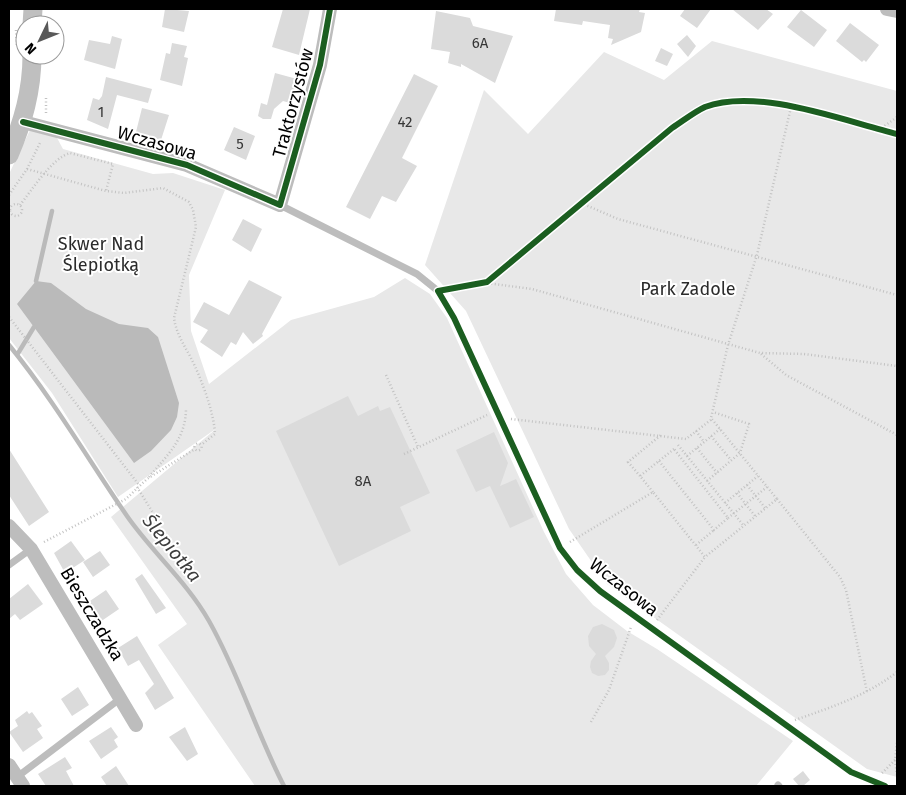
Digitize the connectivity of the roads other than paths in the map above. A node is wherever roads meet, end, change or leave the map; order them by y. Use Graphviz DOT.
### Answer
graph roads {
  1 [pos="330,9"];
  2 [pos="887,9"];
  3 [pos="897,11"];
  4 [pos="31,65"];
  5 [pos="23,122"];
  6 [pos="9,155"];
  7 [pos="280,204"];
  8 [pos="9,526"];
  9 [pos="31,549"];
  10 [pos="9,565"];
  11 [pos="121,698"];
  12 [pos="136,725"];
  13 [pos="16,776"];
  14 [pos="884,786"];
  1 -- 7 [label="street, Traktorzystów"];
  2 -- 3 [label="street"];
  4 -- 5 [label="street"];
  5 -- 6 [label="street"];
  5 -- 7 [label="street, Wczasowa"];
  7 -- 14 [label="lane, Wczasowa"];
  8 -- 9 [label="street, Bieszczadzka"];
  9 -- 10 [label="lane"];
  9 -- 11 [label="street, Bieszczadzka"];
  11 -- 12 [label="street, Bieszczadzka"];
  11 -- 13 [label="lane"];
}
